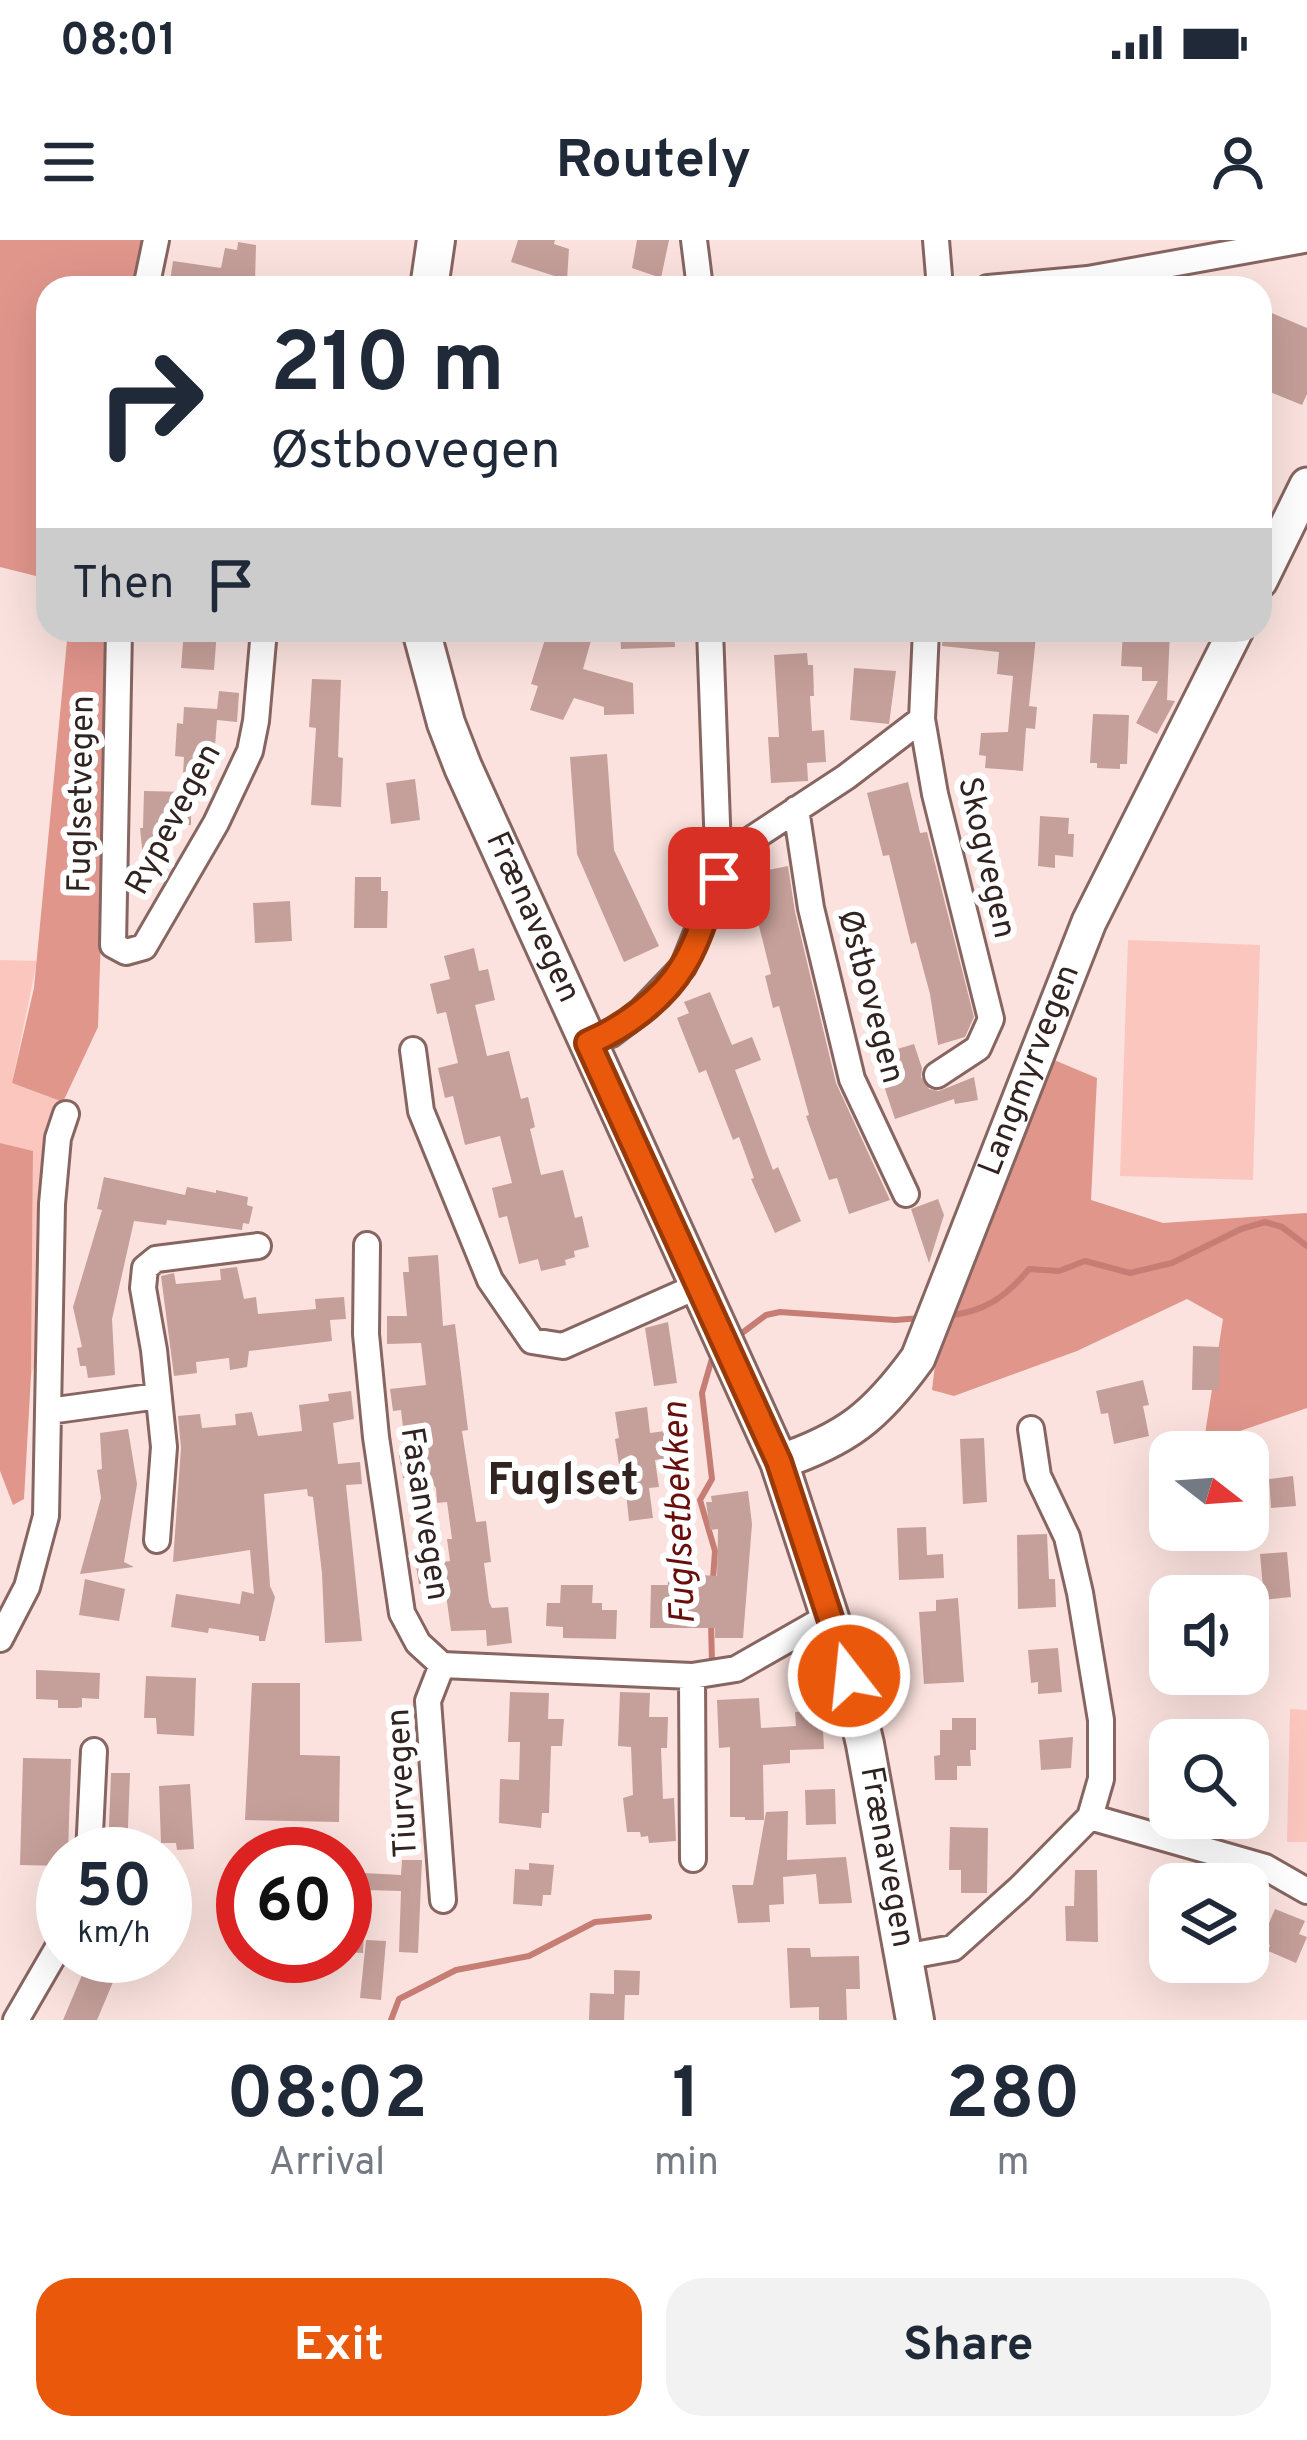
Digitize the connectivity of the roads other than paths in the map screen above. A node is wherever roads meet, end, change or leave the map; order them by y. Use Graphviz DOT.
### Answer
graph roads {
  1 [pos="156,240"];
  2 [pos="436,240"];
  3 [pos="694,240"];
  4 [pos="936,240"];
  5 [pos="1304,240"];
  6 [pos="148,276"];
  7 [pos="431,276"];
  8 [pos="698,276"];
  9 [pos="939,276"];
  10 [pos="1105,276"];
  11 [pos="1307,485"];
  12 [pos="1272,556"];
  13 [pos="119,642"];
  14 [pos="263,642"];
  15 [pos="425,642"];
  16 [pos="710,642"];
  17 [pos="925,642"];
  18 [pos="1230,642"];
  19 [pos="922,719"];
  20 [pos="796,809"];
  21 [pos="719,878"];
  22 [pos="126,952"];
  23 [pos="588,1043"];
  24 [pos="413,1050"];
  25 [pos="937,1075"];
  26 [pos="66,1114"];
  27 [pos="906,1194"];
  28 [pos="367,1245"];
  29 [pos="258,1246"];
  30 [pos="698,1286"];
  31 [pos="158,1396"];
  32 [pos="49,1411"];
  33 [pos="1031,1429"];
  34 [pos="779,1462"];
  35 [pos="157,1540"];
  36 [pos="831,1615"];
  37 [pos="0,1639"];
  38 [pos="442,1665"];
  39 [pos="692,1676"];
  40 [pos="94,1751"];
  41 [pos="1090,1816"];
  42 [pos="90,1827"];
  43 [pos="693,1859"];
  44 [pos="1307,1891"];
  45 [pos="443,1900"];
  46 [pos="904,1957"];
  47 [pos="37,1983"];
  48 [pos="16,2020"];
  49 [pos="915,2020"];
  1 -- 6 [label="street"];
  2 -- 7 [label="main road"];
  3 -- 8 [label="street"];
  4 -- 9 [label="street"];
  5 -- 10 [label="street"];
  11 -- 12 [label="main road"];
  13 -- 22 [label="street, Fuglsetvegen"];
  14 -- 22 [label="street, Rypevegen"];
  15 -- 23 [label="main road, Frænavegen"];
  16 -- 21 [label="street"];
  17 -- 19 [label="street, Skogvegen"];
  18 -- 34 [label="main road, Langmyrvegen"];
  19 -- 20 [label="street"];
  19 -- 25 [label="street, Skogvegen"];
  20 -- 21 [label="street"];
  20 -- 27 [label="street, Østbovegen"];
  21 -- 23 [label="street"];
  23 -- 30 [label="main road, Frænavegen"];
  24 -- 30 [label="street"];
  26 -- 32 [label="street"];
  28 -- 38 [label="street, Fasanvegen"];
  29 -- 31 [label="street"];
  30 -- 34 [label="main road, Frænavegen"];
  31 -- 32 [label="street"];
  31 -- 35 [label="street"];
  32 -- 37 [label="street"];
  33 -- 41 [label="street"];
  34 -- 36 [label="main road, Frænavegen"];
  36 -- 39 [label="street"];
  36 -- 46 [label="main road, Frænavegen"];
  38 -- 39 [label="street"];
  38 -- 45 [label="street, Tiurvegen"];
  39 -- 43 [label="street"];
  40 -- 42 [label="street"];
  41 -- 44 [label="street"];
  41 -- 46 [label="street"];
  46 -- 49 [label="main road, Frænavegen"];
  47 -- 48 [label="street"];
}
